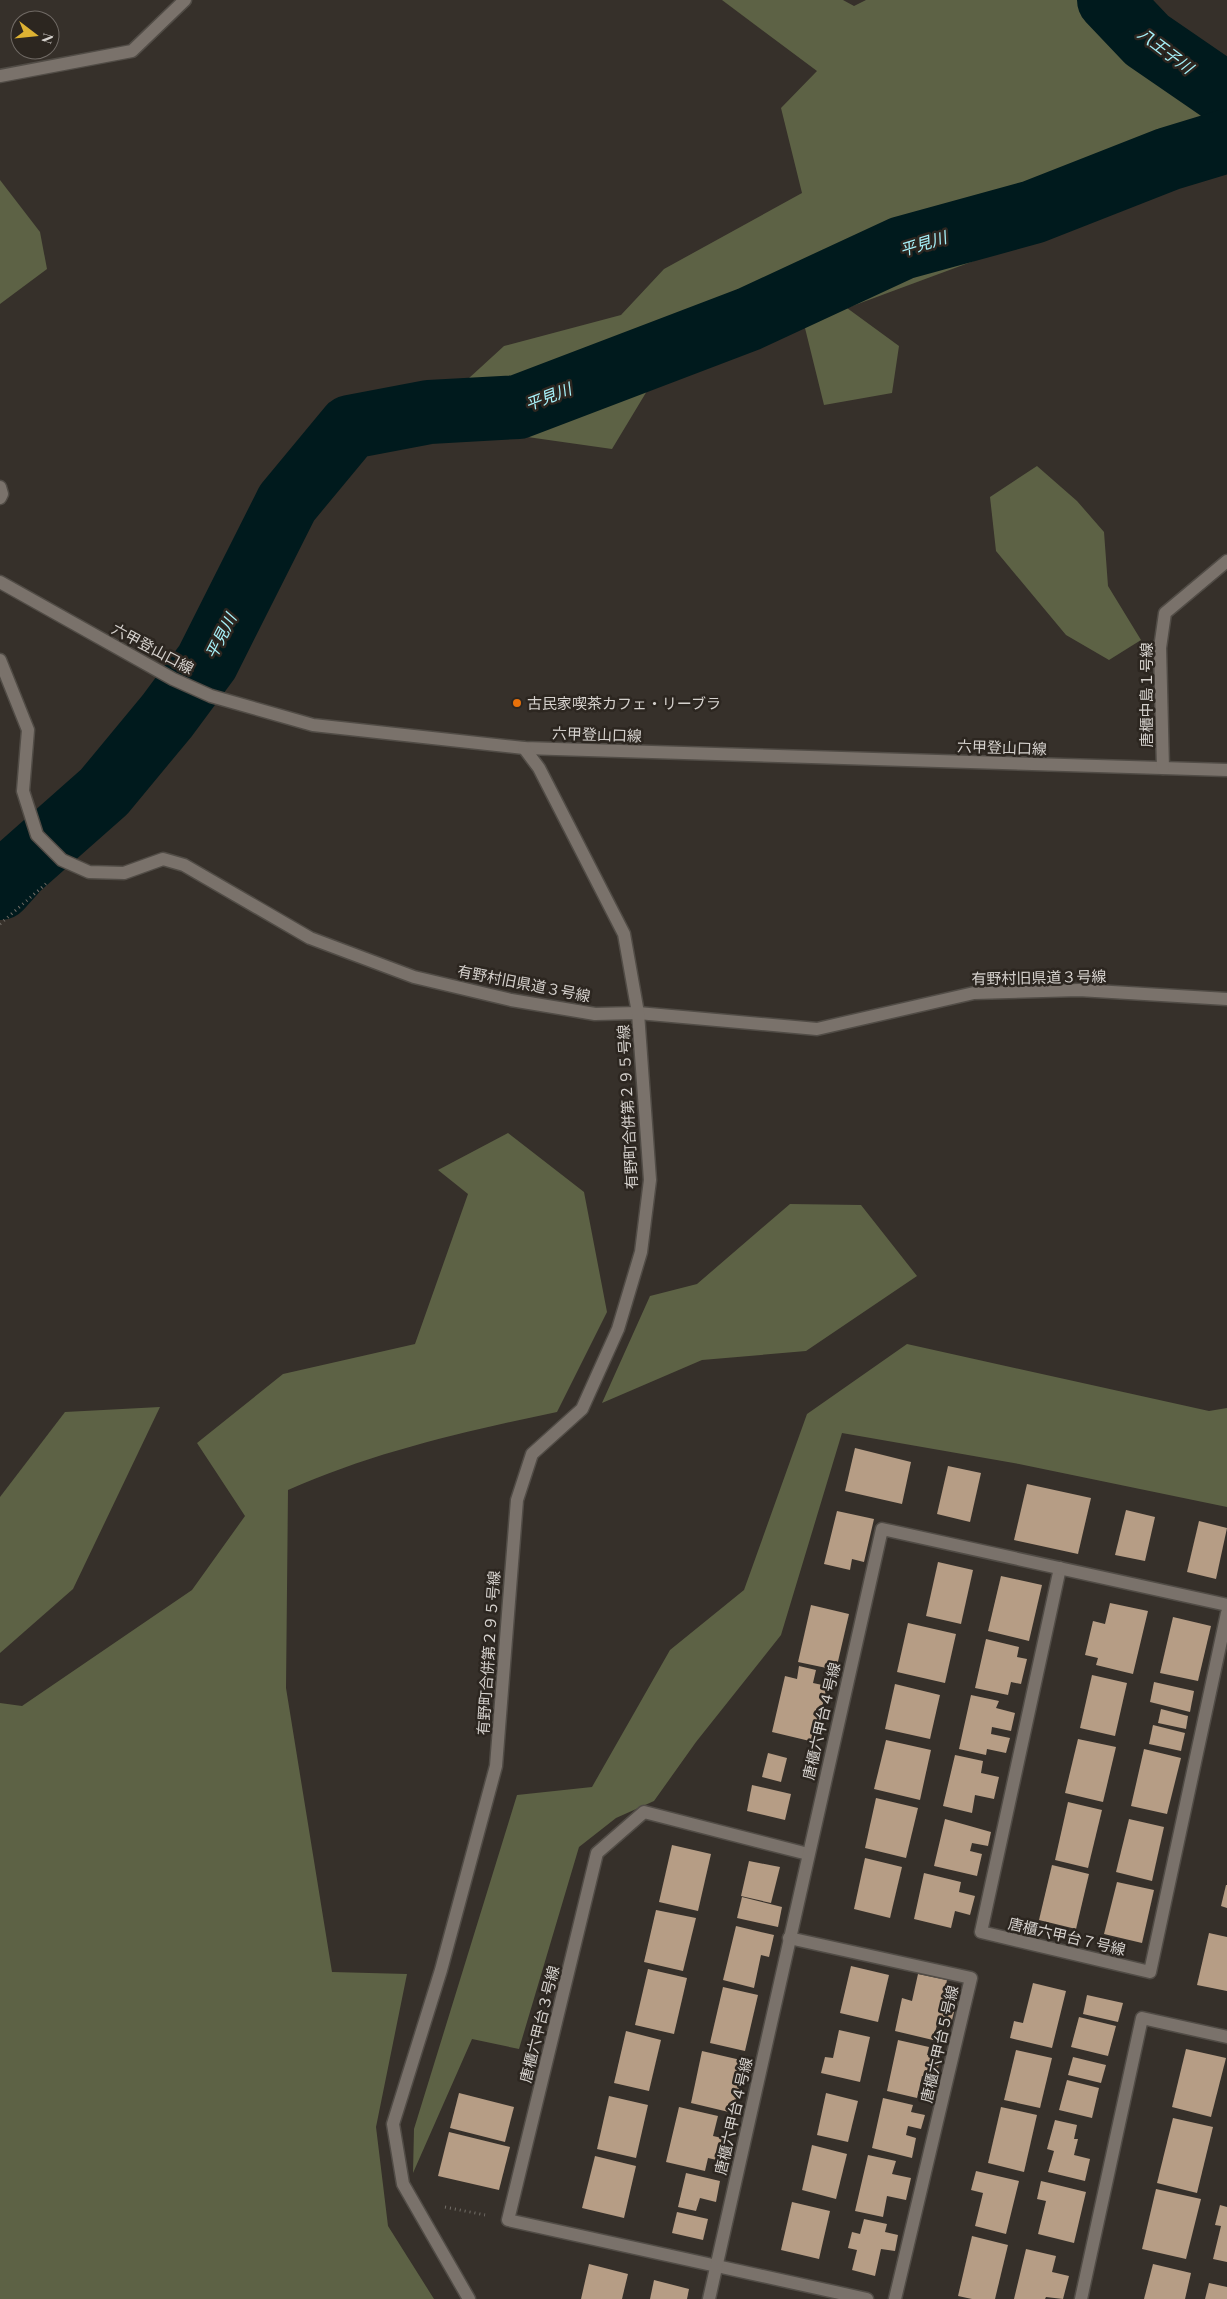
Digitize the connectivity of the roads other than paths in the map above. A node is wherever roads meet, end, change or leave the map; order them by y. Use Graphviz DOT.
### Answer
graph roads {
  1 [pos="185,0"];
  2 [pos="0,76"];
  3 [pos="0,486"];
  4 [pos="0,498"];
  5 [pos="1227,561"];
  6 [pos="0,582"];
  7 [pos="0,660"];
  8 [pos="524,748"];
  9 [pos="1163,768"];
  10 [pos="1227,770"];
  11 [pos="1227,999"];
  12 [pos="638,1012"];
  13 [pos="1060,1568"];
  14 [pos="1227,1605"];
  15 [pos="1227,1612"];
  16 [pos="808,1854"];
  17 [pos="790,1938"];
  18 [pos="1227,2037"];
  19 [pos="716,2266"];
  20 [pos="469,2299"];
  21 [pos="709,2299"];
  22 [pos="867,2299"];
  23 [pos="895,2299"];
  24 [pos="1081,2299"];
  1 -- 2 [label="street"];
  3 -- 4 [label="street"];
  5 -- 9 [label="street, 唐櫃中島１号線"];
  6 -- 8 [label="street, 六甲登山口線"];
  7 -- 12 [label="street, 有野村旧県道３号線"];
  8 -- 9 [label="street, 六甲登山口線"];
  8 -- 12 [label="street, 有野町合併第２９５号線"];
  9 -- 10 [label="street, 六甲登山口線"];
  11 -- 12 [label="street, 有野村旧県道３号線"];
  12 -- 20 [label="street, 有野町合併第２９５号線"];
  13 -- 14 [label="street, 唐櫃六甲台４号線"];
  13 -- 15 [label="street, 唐櫃六甲台７号線"];
  13 -- 16 [label="street, 唐櫃六甲台４号線"];
  16 -- 17 [label="street, 唐櫃六甲台４号線"];
  16 -- 19 [label="street, 唐櫃六甲台３号線"];
  17 -- 19 [label="street, 唐櫃六甲台４号線"];
  17 -- 23 [label="street, 唐櫃六甲台５号線"];
  18 -- 24 [label="street"];
  19 -- 21 [label="street, 唐櫃六甲台４号線"];
  19 -- 22 [label="street"];
}
